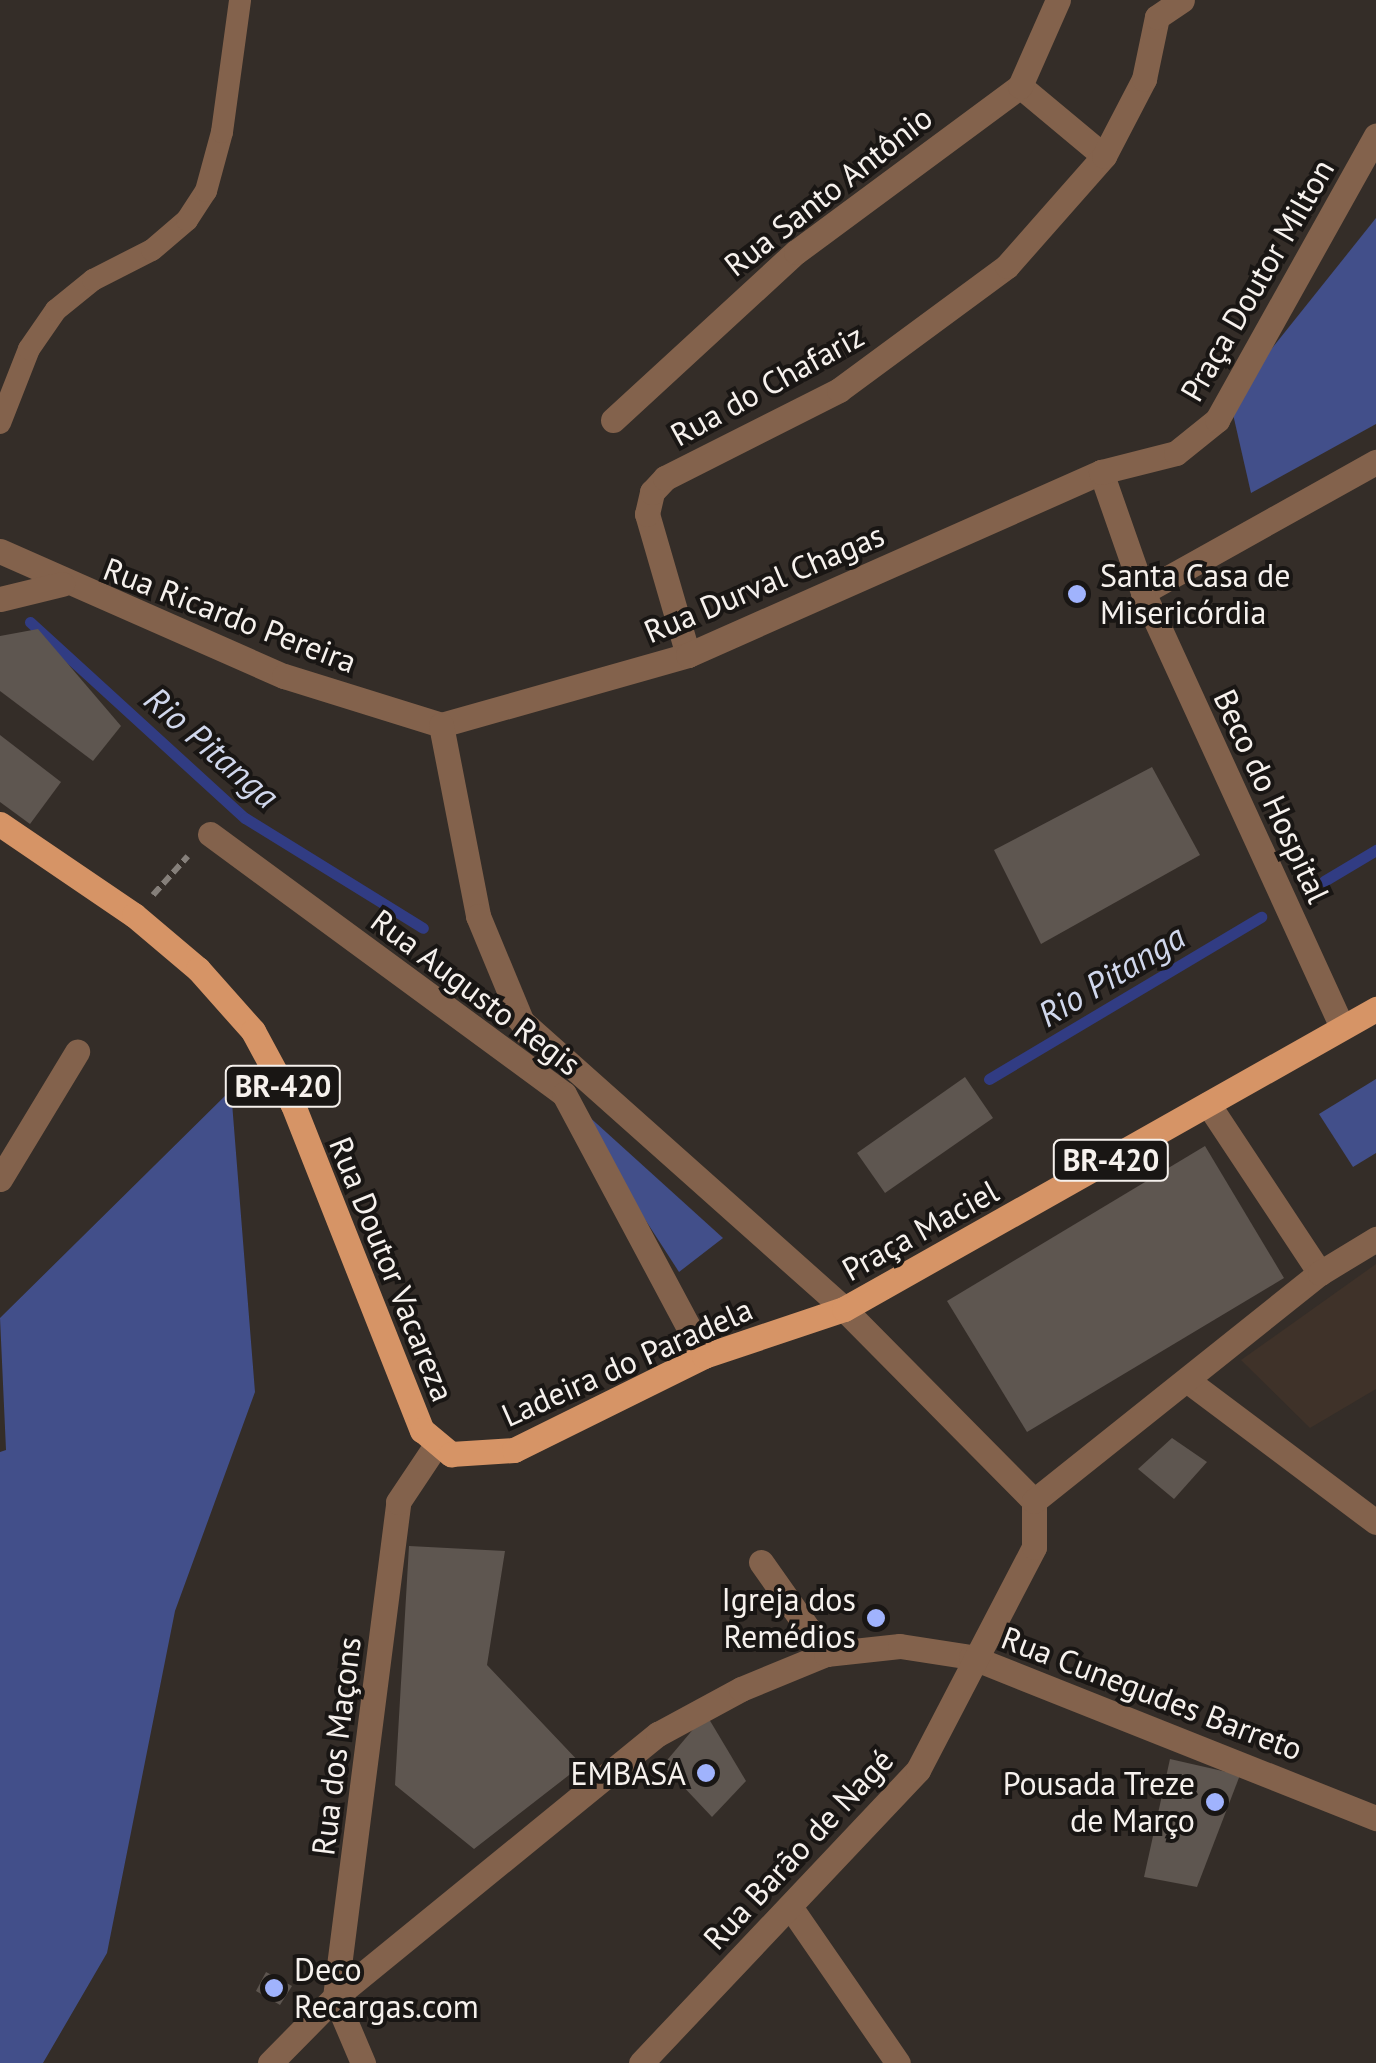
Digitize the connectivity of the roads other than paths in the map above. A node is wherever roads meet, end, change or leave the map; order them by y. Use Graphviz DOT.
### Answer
graph roads {
  1 [pos="240,0"];
  2 [pos="1058,0"];
  3 [pos="1182,0"];
  4 [pos="1154,9"];
  5 [pos="1020,86"];
  6 [pos="1376,135"];
  7 [pos="1104,156"];
  8 [pos="613,420"];
  9 [pos="0,423"];
  10 [pos="1376,462"];
  11 [pos="1102,472"];
  12 [pos="0,552"];
  13 [pos="62,584"];
  14 [pos="1143,592"];
  15 [pos="0,599"];
  16 [pos="688,656"];
  17 [pos="441,725"];
  18 [pos="0,824"];
  19 [pos="210,834"];
  20 [pos="1376,1009"];
  21 [pos="519,1019"];
  22 [pos="1342,1028"];
  23 [pos="77,1052"];
  24 [pos="564,1094"];
  25 [pos="1208,1104"];
  26 [pos="0,1179"];
  27 [pos="1376,1240"];
  28 [pos="1320,1273"];
  29 [pos="844,1309"];
  30 [pos="704,1356"];
  31 [pos="1188,1381"];
  32 [pos="436,1445"];
  33 [pos="1034,1501"];
  34 [pos="1376,1522"];
  35 [pos="761,1562"];
  36 [pos="826,1654"];
  37 [pos="971,1657"];
  38 [pos="1375,1814"];
  39 [pos="791,1908"];
  40 [pos="335,1998"];
  41 [pos="270,2063"];
  42 [pos="363,2063"];
  43 [pos="642,2063"];
  44 [pos="898,2063"];
  1 -- 9 [label="lane"];
  2 -- 5 [label="street, Rua Santo Antônio"];
  3 -- 4 [label="street"];
  4 -- 7 [label="street, Rua do Chafariz"];
  5 -- 7 [label="street"];
  5 -- 8 [label="street, Rua Santo Antônio"];
  6 -- 11 [label="street, Praça Doutor Milton"];
  7 -- 16 [label="street, Rua do Chafariz"];
  10 -- 14 [label="street"];
  11 -- 14 [label="street"];
  11 -- 16 [label="street, Rua Durval Chagas"];
  12 -- 13 [label="street, Rua Ricardo Pereira"];
  13 -- 15 [label="street"];
  13 -- 17 [label="street, Rua Ricardo Pereira"];
  14 -- 22 [label="street, Beco do Hospital"];
  16 -- 17 [label="street, Rua Durval Chagas"];
  17 -- 21 [label="street"];
  18 -- 32 [label="main road, Rua Doutor Vacareza / BR-420"];
  19 -- 24 [label="street, Rua Augusto Regis"];
  20 -- 22 [label="main road, Praça Maciel / BR-420"];
  21 -- 24 [label="street"];
  21 -- 29 [label="street"];
  22 -- 25 [label="main road, Praça Maciel / BR-420"];
  23 -- 26 [label="street"];
  24 -- 30 [label="street, Rua Augusto Regis"];
  25 -- 28 [label="street"];
  25 -- 29 [label="main road, Praça Maciel / BR-420"];
  27 -- 28 [label="street"];
  28 -- 31 [label="street"];
  29 -- 30 [label="main road, Ladeira do Paradela / BR-420"];
  29 -- 33 [label="street, Praça Maciel"];
  30 -- 32 [label="main road, Ladeira do Paradela / BR-420"];
  31 -- 33 [label="street"];
  31 -- 34 [label="street"];
  32 -- 40 [label="street, Rua dos Maçons"];
  33 -- 37 [label="street"];
  35 -- 36 [label="street"];
  36 -- 37 [label="street, Rua Cunegudes Barreto"];
  36 -- 40 [label="street, Rua Cunegudes Barreto"];
  37 -- 38 [label="street, Rua Cunegudes Barreto"];
  37 -- 39 [label="street, Rua Barão de Nagé"];
  39 -- 43 [label="street, Rua Barão de Nagé"];
  39 -- 44 [label="street"];
  40 -- 41 [label="street, Rua Cunegudes Barreto"];
  40 -- 42 [label="street"];
}
